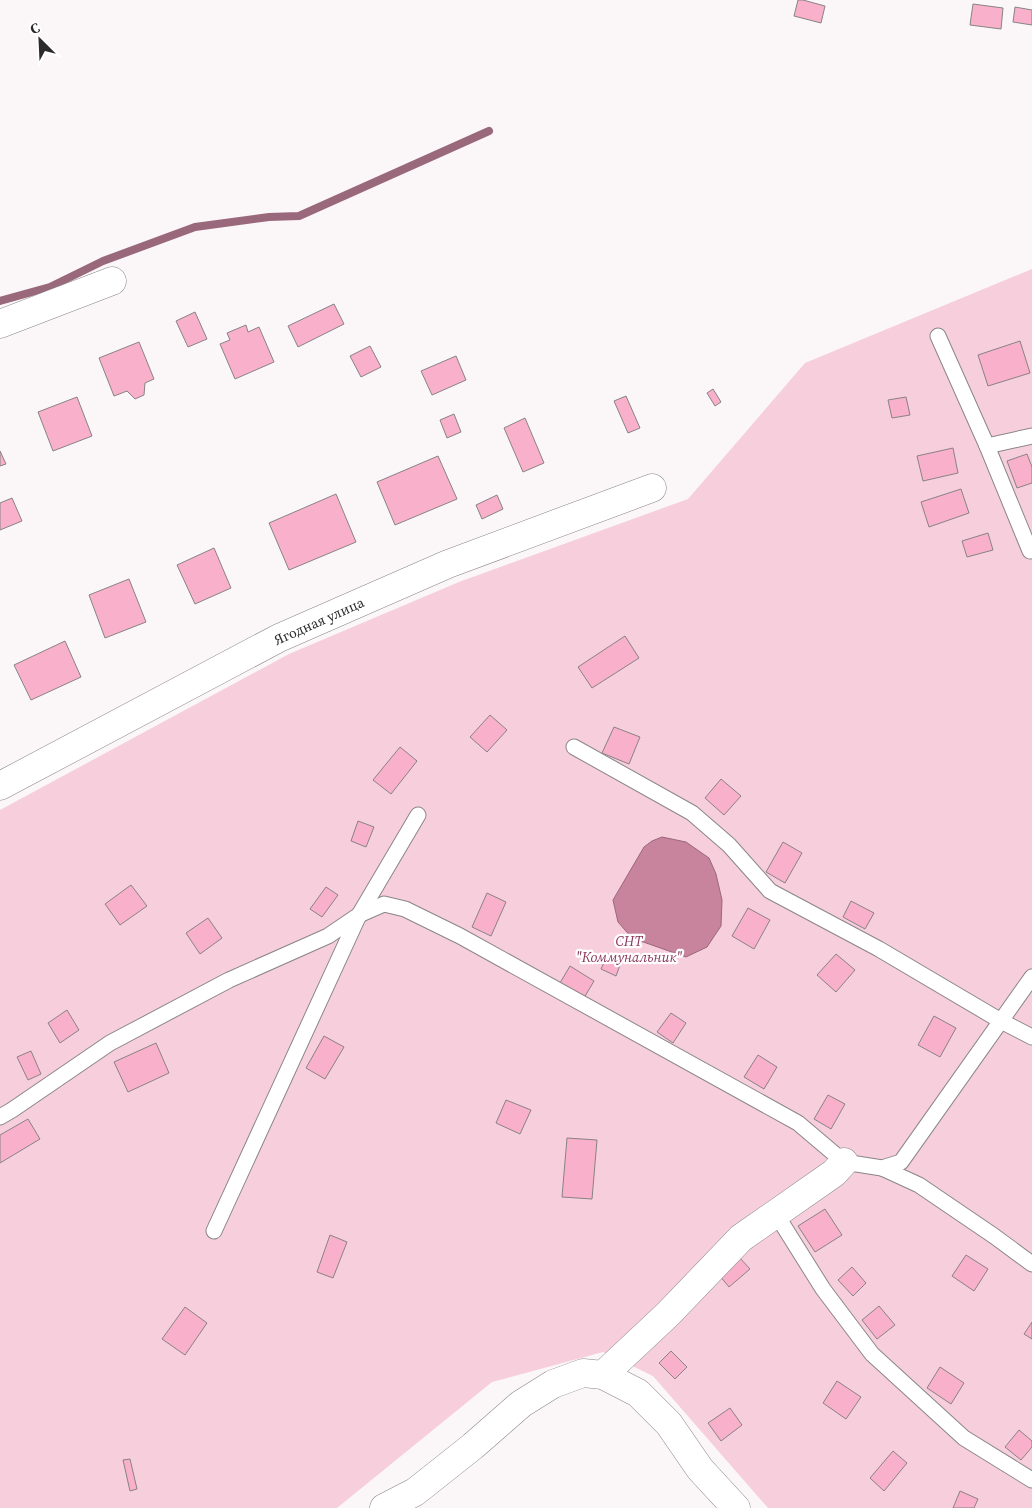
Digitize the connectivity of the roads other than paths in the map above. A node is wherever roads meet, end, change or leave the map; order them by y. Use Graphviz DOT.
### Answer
graph roads {
  1 [pos="112,281"];
  2 [pos="0,324"];
  3 [pos="938,336"];
  4 [pos="1032,436"];
  5 [pos="987,446"];
  6 [pos="652,488"];
  7 [pos="1030,551"];
  8 [pos="574,747"];
  9 [pos="0,786"];
  10 [pos="418,816"];
  11 [pos="360,915"];
  12 [pos="1032,977"];
  13 [pos="1001,1021"];
  14 [pos="1032,1037"];
  15 [pos="0,1117"];
  16 [pos="844,1162"];
  17 [pos="882,1168"];
  18 [pos="776,1214"];
  19 [pos="214,1231"];
  20 [pos="1032,1264"];
  21 [pos="603,1375"];
  22 [pos="1032,1480"];
  23 [pos="384,1508"];
  24 [pos="736,1508"];
  1 -- 2 [label="street"];
  3 -- 5 [label="lane"];
  4 -- 5 [label="lane"];
  5 -- 7 [label="lane"];
  6 -- 9 [label="street, Ягодная улица"];
  8 -- 13 [label="lane"];
  10 -- 11 [label="lane"];
  11 -- 15 [label="lane"];
  11 -- 16 [label="lane"];
  11 -- 19 [label="lane"];
  12 -- 13 [label="lane"];
  13 -- 14 [label="lane"];
  13 -- 17 [label="lane"];
  16 -- 17 [label="lane"];
  16 -- 18 [label="street"];
  17 -- 20 [label="lane"];
  18 -- 21 [label="street"];
  18 -- 22 [label="lane"];
  21 -- 23 [label="street"];
  21 -- 24 [label="street"];
}
